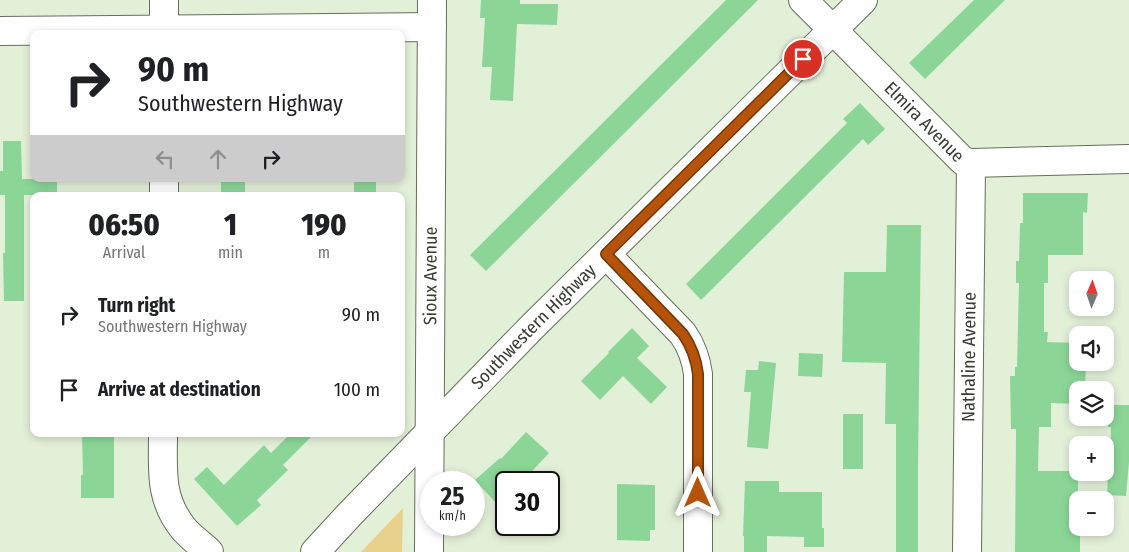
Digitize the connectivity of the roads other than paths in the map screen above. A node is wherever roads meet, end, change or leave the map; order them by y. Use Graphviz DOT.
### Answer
graph roads {
  1 [pos="164,0"];
  2 [pos="432,0"];
  3 [pos="803,0"];
  4 [pos="863,0"];
  5 [pos="432,27"];
  6 [pos="164,30"];
  7 [pos="271,30"];
  8 [pos="833,30"];
  9 [pos="0,31"];
  10 [pos="30,31"];
  11 [pos="1129,159"];
  12 [pos="971,163"];
  13 [pos="606,254"];
  14 [pos="429,432"];
  15 [pos="163,437"];
  16 [pos="209,552"];
  17 [pos="315,552"];
  18 [pos="429,552"];
  19 [pos="698,552"];
  20 [pos="967,552"];
  1 -- 6 [label="street"];
  2 -- 5 [label="street, Sioux Avenue"];
  3 -- 8 [label="street, Elmira Avenue"];
  4 -- 8 [label="street, Southwestern Highway"];
  5 -- 7 [label="street"];
  5 -- 14 [label="street, Sioux Avenue"];
  8 -- 12 [label="street, Elmira Avenue"];
  8 -- 13 [label="street, Southwestern Highway"];
  9 -- 10 [label="street"];
  11 -- 12 [label="street, Elmira Avenue"];
  12 -- 20 [label="street, Nathaline Avenue"];
  13 -- 14 [label="street, Southwestern Highway"];
  13 -- 19 [label="street"];
  14 -- 17 [label="street, Southwestern Highway"];
  14 -- 18 [label="street, Sioux Avenue"];
  15 -- 16 [label="street"];
}
